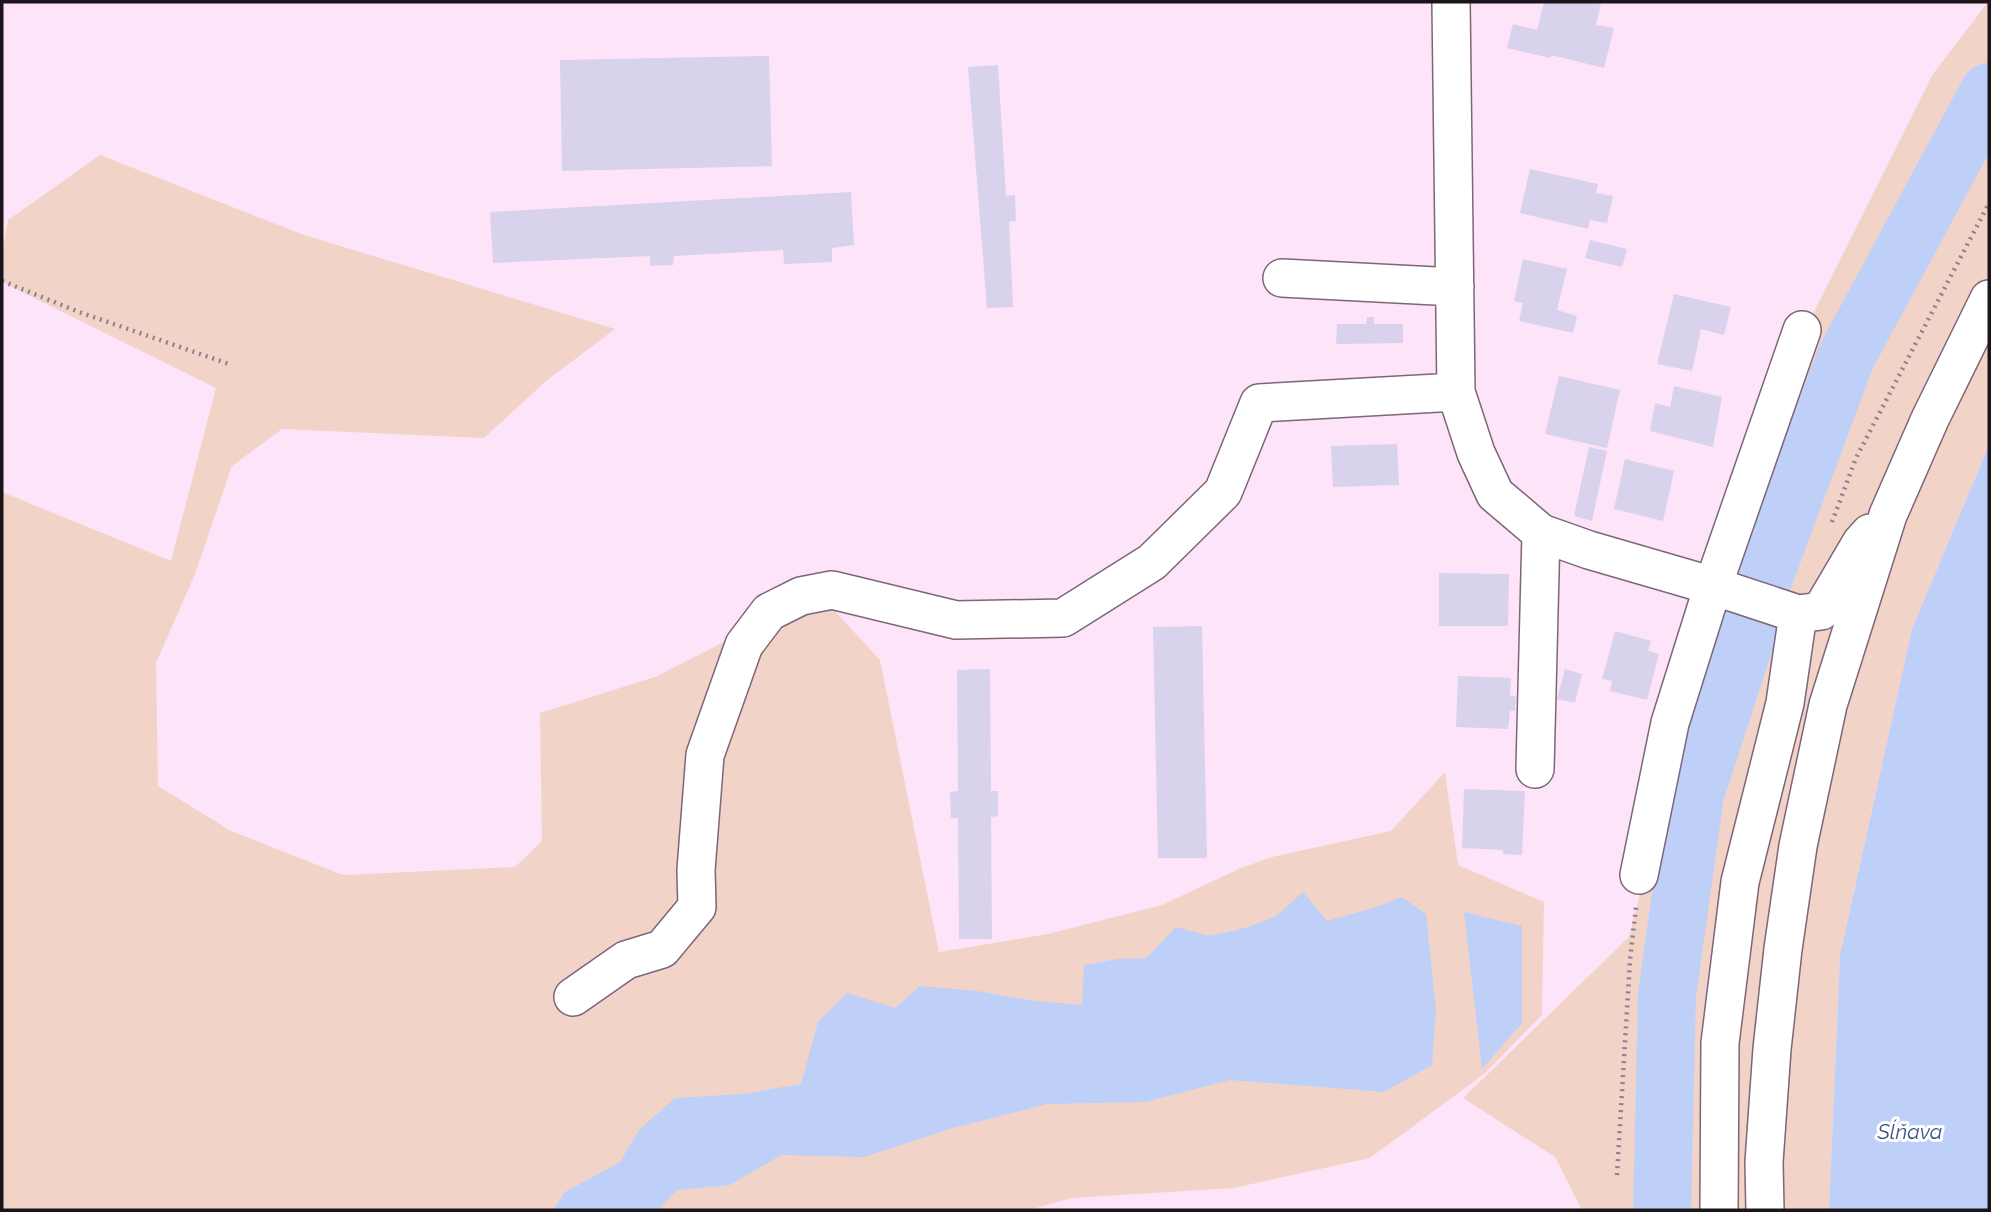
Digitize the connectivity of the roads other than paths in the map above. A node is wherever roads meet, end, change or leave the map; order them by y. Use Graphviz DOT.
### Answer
graph roads {
  1 [pos="1451,2"];
  2 [pos="1282,278"];
  3 [pos="1455,287"];
  4 [pos="1989,299"];
  5 [pos="1802,330"];
  6 [pos="1456,393"];
  7 [pos="1888,515"];
  8 [pos="1541,533"];
  9 [pos="1713,586"];
  10 [pos="1773,606"];
  11 [pos="1535,769"];
  12 [pos="1639,874"];
  13 [pos="573,997"];
  14 [pos="1718,1210"];
  15 [pos="1765,1210"];
  1 -- 3 [label="street"];
  2 -- 3 [label="street"];
  3 -- 6 [label="street"];
  4 -- 7 [label="street"];
  5 -- 9 [label="street"];
  6 -- 8 [label="street"];
  6 -- 13 [label="street"];
  7 -- 10 [label="street"];
  7 -- 15 [label="street"];
  8 -- 9 [label="street"];
  8 -- 11 [label="street"];
  9 -- 10 [label="street"];
  9 -- 12 [label="street"];
  10 -- 14 [label="street"];
}
